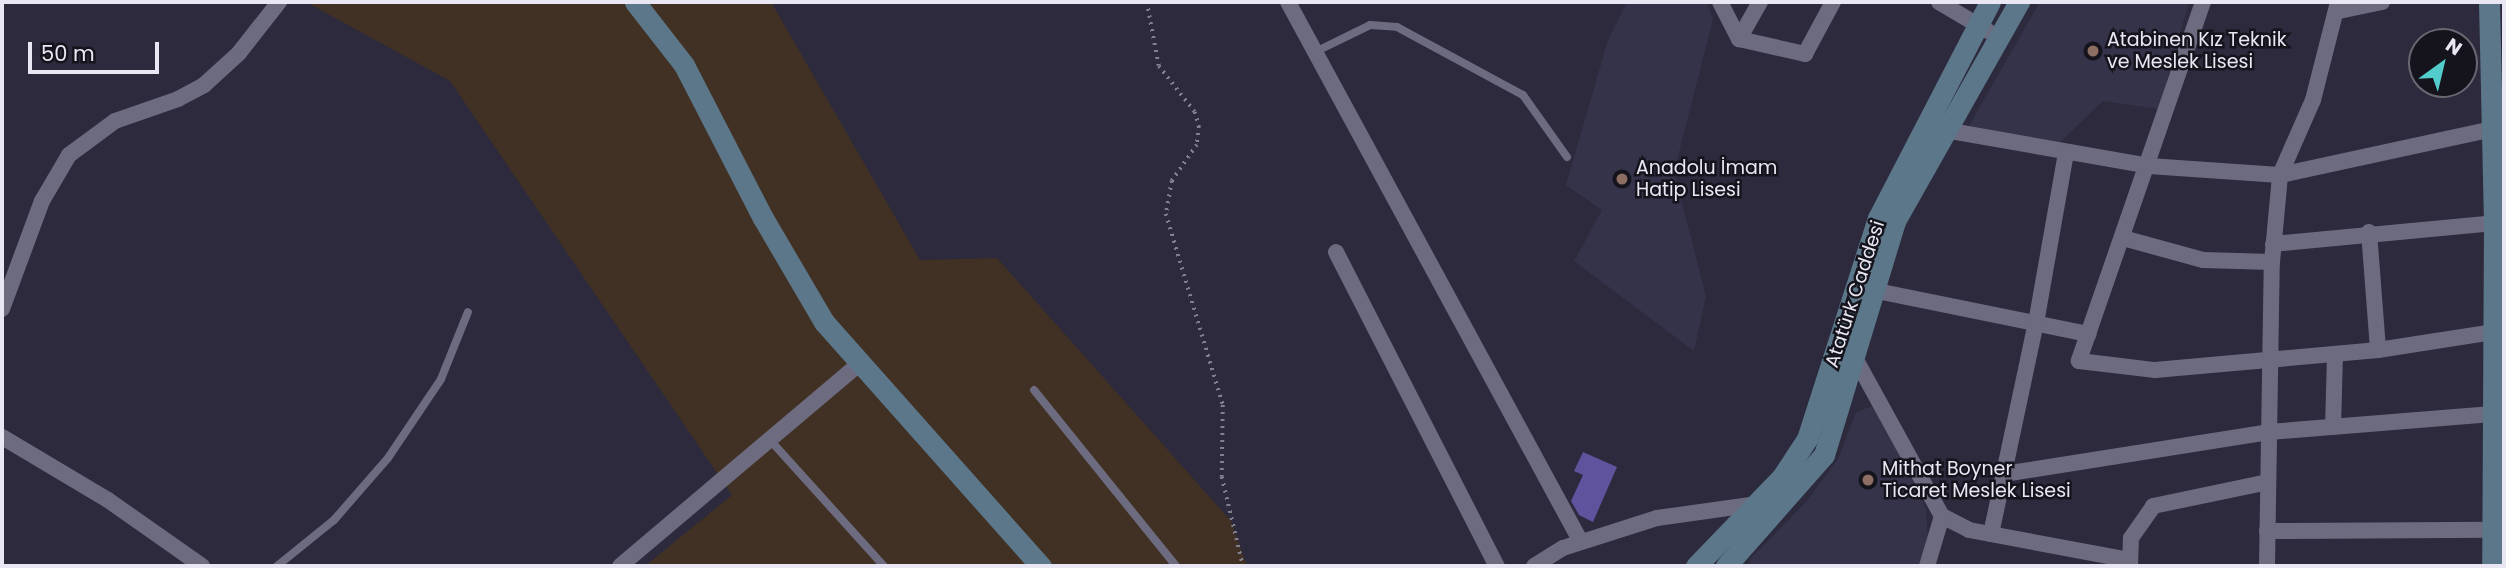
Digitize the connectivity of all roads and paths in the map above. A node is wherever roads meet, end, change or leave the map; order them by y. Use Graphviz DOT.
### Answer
graph roads {
  1 [pos="279,2"];
  2 [pos="635,2"];
  3 [pos="1147,2"];
  4 [pos="1289,2"];
  5 [pos="1720,2"];
  6 [pos="1760,2"];
  7 [pos="1833,2"];
  8 [pos="1939,2"];
  9 [pos="1990,2"];
  10 [pos="2019,2"];
  11 [pos="2203,2"];
  12 [pos="2382,2"];
  13 [pos="2489,2"];
  14 [pos="2338,7"];
  15 [pos="1976,26"];
  16 [pos="1999,37"];
  17 [pos="1739,39"];
  18 [pos="1317,51"];
  19 [pos="2492,129"];
  20 [pos="1945,130"];
  21 [pos="2066,153"];
  22 [pos="1567,157"];
  23 [pos="2149,166"];
  24 [pos="2280,176"];
  25 [pos="2494,223"];
  26 [pos="2369,232"];
  27 [pos="2123,238"];
  28 [pos="2273,244"];
  29 [pos="1336,252"];
  30 [pos="2272,262"];
  31 [pos="1872,290"];
  32 [pos="2,309"];
  33 [pos="468,312"];
  34 [pos="2036,323"];
  35 [pos="2493,332"];
  36 [pos="2089,334"];
  37 [pos="2378,350"];
  38 [pos="2336,355"];
  39 [pos="1855,358"];
  40 [pos="2270,362"];
  41 [pos="858,365"];
  42 [pos="1034,390"];
  43 [pos="2493,414"];
  44 [pos="2333,427"];
  45 [pos="2269,432"];
  46 [pos="2,437"];
  47 [pos="770,440"];
  48 [pos="2004,474"];
  49 [pos="2268,482"];
  50 [pos="1756,504"];
  51 [pos="1942,516"];
  52 [pos="2493,530"];
  53 [pos="2267,531"];
  54 [pos="1991,534"];
  55 [pos="1581,542"];
  56 [pos="2130,563"];
  57 [pos="626,564"];
  58 [pos="202,566"];
  59 [pos="277,566"];
  60 [pos="884,566"];
  61 [pos="1041,566"];
  62 [pos="1176,566"];
  63 [pos="1243,566"];
  64 [pos="1497,566"];
  65 [pos="1534,566"];
  66 [pos="1696,566"];
  67 [pos="1726,566"];
  68 [pos="1927,566"];
  69 [pos="2267,566"];
  70 [pos="2492,566"];
  1 -- 32 [label="street"];
  2 -- 41 [label="main road"];
  3 -- 63 [label="path"];
  4 -- 18 [label="street"];
  5 -- 17 [label="street"];
  6 -- 17 [label="street"];
  7 -- 17 [label="street"];
  8 -- 15 [label="street"];
  9 -- 15 [label="main road, Atatürk Caddesi"];
  10 -- 16 [label="main road, Atatürk Caddesi"];
  11 -- 23 [label="street"];
  12 -- 14 [label="street"];
  13 -- 19 [label="main road"];
  14 -- 24 [label="street"];
  15 -- 16 [label="street"];
  15 -- 50 [label="main road, Atatürk Caddesi"];
  16 -- 20 [label="main road, Atatürk Caddesi"];
  18 -- 22 [label="lane"];
  18 -- 55 [label="street"];
  19 -- 24 [label="street"];
  19 -- 25 [label="main road"];
  20 -- 21 [label="street"];
  20 -- 31 [label="main road, Atatürk Caddesi"];
  21 -- 23 [label="street"];
  21 -- 34 [label="street"];
  23 -- 24 [label="street"];
  23 -- 27 [label="street"];
  24 -- 28 [label="street"];
  25 -- 26 [label="street"];
  25 -- 35 [label="main road"];
  26 -- 28 [label="street"];
  26 -- 37 [label="street"];
  27 -- 30 [label="street"];
  27 -- 36 [label="street"];
  28 -- 30 [label="street"];
  29 -- 64 [label="street"];
  30 -- 40 [label="street"];
  31 -- 34 [label="street"];
  31 -- 39 [label="main road, Atatürk Caddesi"];
  33 -- 59 [label="lane"];
  34 -- 36 [label="street"];
  34 -- 48 [label="street"];
  35 -- 37 [label="street"];
  35 -- 43 [label="main road"];
  36 -- 40 [label="street"];
  37 -- 38 [label="street"];
  38 -- 40 [label="street"];
  38 -- 44 [label="street"];
  39 -- 51 [label="street"];
  39 -- 67 [label="main road, Atatürk Caddesi"];
  40 -- 45 [label="street"];
  41 -- 47 [label="street"];
  41 -- 61 [label="main road"];
  42 -- 62 [label="lane"];
  43 -- 44 [label="street"];
  43 -- 52 [label="main road"];
  44 -- 45 [label="street"];
  45 -- 48 [label="street"];
  45 -- 49 [label="street"];
  46 -- 58 [label="street"];
  47 -- 57 [label="street"];
  47 -- 60 [label="lane"];
  48 -- 54 [label="street"];
  49 -- 53 [label="street"];
  49 -- 56 [label="street"];
  50 -- 55 [label="street"];
  50 -- 66 [label="main road, Atatürk Caddesi"];
  51 -- 54 [label="street"];
  51 -- 68 [label="street"];
  52 -- 53 [label="street"];
  52 -- 70 [label="main road"];
  53 -- 69 [label="street"];
  54 -- 56 [label="street"];
  55 -- 65 [label="street"];
}
